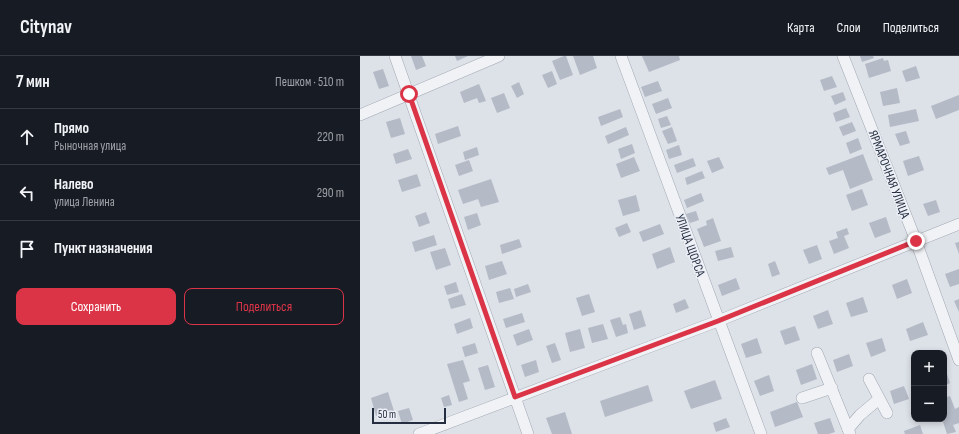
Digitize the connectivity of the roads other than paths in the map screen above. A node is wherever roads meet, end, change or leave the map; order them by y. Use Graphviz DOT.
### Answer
graph roads {
  1 [pos="395,56"];
  2 [pos="499,56"];
  3 [pos="621,56"];
  4 [pos="843,56"];
  5 [pos="409,94"];
  6 [pos="360,115"];
  7 [pos="959,224"];
  8 [pos="916,241"];
  9 [pos="718,321"];
  10 [pos="818,353"];
  11 [pos="959,360"];
  12 [pos="869,380"];
  13 [pos="832,388"];
  14 [pos="515,397"];
  15 [pos="802,398"];
  16 [pos="879,399"];
  17 [pos="887,413"];
  18 [pos="849,432"];
  19 [pos="419,434"];
  20 [pos="528,434"];
  21 [pos="761,434"];
  1 -- 5 [label="street"];
  2 -- 5 [label="street"];
  3 -- 9 [label="street, УЛИЦА ЩОРСА"];
  4 -- 8 [label="street, ЯРМАРОЧНАЯ УЛИЦА"];
  5 -- 6 [label="street"];
  5 -- 14 [label="street"];
  7 -- 8 [label="street"];
  8 -- 9 [label="street"];
  8 -- 11 [label="street, ЯРМАРОЧНАЯ УЛИЦА"];
  9 -- 14 [label="street"];
  9 -- 21 [label="street, УЛИЦА ЩОРСА"];
  10 -- 13 [label="street"];
  12 -- 16 [label="street"];
  13 -- 15 [label="street"];
  13 -- 18 [label="street"];
  14 -- 19 [label="street"];
  14 -- 20 [label="street"];
  16 -- 17 [label="street"];
  16 -- 18 [label="street"];
}
